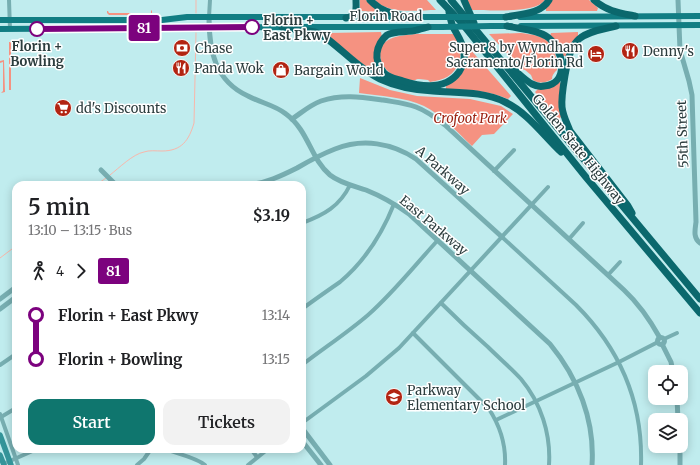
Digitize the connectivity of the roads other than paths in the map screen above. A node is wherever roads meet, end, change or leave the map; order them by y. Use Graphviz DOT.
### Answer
graph roads {
  1 [pos="9,0"];
  2 [pos="210,0"];
  3 [pos="356,0"];
  4 [pos="370,0"];
  5 [pos="440,0"];
  6 [pos="451,0"];
  7 [pos="464,0"];
  8 [pos="549,0"];
  9 [pos="594,0"];
  10 [pos="678,0"];
  11 [pos="447,8"];
  12 [pos="635,16"];
  13 [pos="679,16"];
  14 [pos="700,16"];
  15 [pos="209,17"];
  16 [pos="506,17"];
  17 [pos="346,18"];
  18 [pos="414,18"];
  19 [pos="0,20"];
  20 [pos="10,20"];
  21 [pos="679,25"];
  22 [pos="700,25"];
  23 [pos="507,26"];
  24 [pos="616,26"];
  25 [pos="209,27"];
  26 [pos="282,27"];
  27 [pos="428,27"];
  28 [pos="0,29"];
  29 [pos="10,29"];
  30 [pos="479,34"];
  31 [pos="496,54"];
  32 [pos="292,119"];
  33 [pos="514,150"];
  34 [pos="316,158"];
  35 [pos="100,170"];
  36 [pos="494,171"];
  37 [pos="697,175"];
  38 [pos="585,176"];
  39 [pos="112,181"];
  40 [pos="266,181"];
  41 [pos="350,185"];
  42 [pos="548,187"];
  43 [pos="394,204"];
  44 [pos="531,205"];
  45 [pos="306,221"];
  46 [pos="583,223"];
  47 [pos="637,224"];
  48 [pos="502,237"];
  49 [pos="569,239"];
  50 [pos="438,240"];
  51 [pos="699,243"];
  52 [pos="620,262"];
  53 [pos="471,271"];
  54 [pos="608,275"];
  55 [pos="12,290"];
  56 [pos="0,299"];
  57 [pos="700,299"];
  58 [pos="12,300"];
  59 [pos="440,303"];
  60 [pos="306,306"];
  61 [pos="0,309"];
  62 [pos="700,312"];
  63 [pos="413,333"];
  64 [pos="677,333"];
  65 [pos="661,341"];
  66 [pos="12,357"];
  67 [pos="306,362"];
  68 [pos="619,362"];
  69 [pos="0,365"];
  70 [pos="672,365"];
  71 [pos="576,382"];
  72 [pos="536,401"];
  73 [pos="12,410"];
  74 [pos="1,416"];
  75 [pos="306,420"];
  76 [pos="496,420"];
  77 [pos="306,433"];
  78 [pos="0,435"];
  79 [pos="306,446"];
  80 [pos="12,448"];
  81 [pos="14,453"];
  82 [pos="29,453"];
  83 [pos="148,453"];
  84 [pos="175,453"];
  85 [pos="254,453"];
  86 [pos="262,453"];
  87 [pos="680,453"];
  88 [pos="0,455"];
  89 [pos="257,457"];
  90 [pos="16,459"];
  91 [pos="11,463"];
  92 [pos="4,465"];
  93 [pos="18,465"];
  94 [pos="137,465"];
  95 [pos="205,465"];
  96 [pos="248,465"];
  97 [pos="321,465"];
  98 [pos="330,465"];
  99 [pos="505,465"];
  100 [pos="549,465"];
  101 [pos="592,465"];
  102 [pos="641,465"];
  103 [pos="680,465"];
  1 -- 20 [label="street"];
  2 -- 15 [label="street, East Parkway"];
  3 -- 17 [label="highway"];
  4 -- 18 [label="highway"];
  5 -- 11 [label="highway, Golden State Highway"];
  6 -- 30 [label="highway, Golden State Highway"];
  7 -- 30 [label="highway"];
  8 -- 16 [label="highway"];
  9 -- 12 [label="highway"];
  10 -- 13 [label="street, 55th Street"];
  11 -- 27 [label="highway"];
  11 -- 38 [label="highway, Golden State Highway"];
  12 -- 13 [label="main road, Florin Road"];
  12 -- 16 [label="main road, Florin Road"];
  13 -- 14 [label="main road, Florin Road"];
  13 -- 21 [label="street, 55th Street"];
  15 -- 17 [label="main road, Florin Road"];
  15 -- 20 [label="main road, Florin Road"];
  15 -- 25 [label="street, East Parkway"];
  16 -- 18 [label="main road, Florin Road, bridge"];
  17 -- 18 [label="main road, Florin Road"];
  19 -- 20 [label="main road, Florin Road"];
  20 -- 29 [label="street"];
  21 -- 22 [label="main road, Florin Road"];
  21 -- 24 [label="main road, Florin Road"];
  21 -- 37 [label="street, 55th Street"];
  23 -- 24 [label="main road, Florin Road"];
  23 -- 27 [label="main road, Florin Road, bridge"];
  23 -- 31 [label="highway"];
  24 -- 47 [label="highway"];
  25 -- 26 [label="main road, Florin Road"];
  25 -- 29 [label="main road, Florin Road"];
  25 -- 32 [label="street, East Parkway"];
  26 -- 27 [label="main road, Florin Road"];
  26 -- 38 [label="highway"];
  28 -- 29 [label="main road, Florin Road"];
  30 -- 31 [label="highway, Golden State Highway"];
  31 -- 47 [label="highway, Golden State Highway"];
  32 -- 34 [label="street, East Parkway"];
  32 -- 36 [label="street"];
  33 -- 36 [label="street"];
  34 -- 40 [label="street, A Parkway"];
  34 -- 41 [label="street, East Parkway"];
  34 -- 48 [label="street, A Parkway"];
  35 -- 39 [label="street"];
  36 -- 44 [label="street"];
  37 -- 51 [label="street, 55th Street"];
  38 -- 62 [label="highway, Golden State Highway"];
  41 -- 43 [label="street, East Parkway"];
  41 -- 45 [label="street"];
  42 -- 44 [label="street"];
  43 -- 50 [label="street, East Parkway"];
  43 -- 60 [label="street"];
  44 -- 48 [label="street"];
  44 -- 49 [label="street"];
  46 -- 49 [label="street"];
  47 -- 57 [label="highway, Golden State Highway"];
  48 -- 53 [label="street"];
  48 -- 68 [label="street"];
  49 -- 54 [label="street"];
  50 -- 53 [label="street, East Parkway"];
  50 -- 67 [label="street"];
  52 -- 54 [label="street"];
  53 -- 59 [label="street"];
  53 -- 71 [label="street, East Parkway"];
  54 -- 65 [label="street"];
  55 -- 56 [label="street"];
  58 -- 61 [label="street"];
  59 -- 63 [label="street"];
  59 -- 72 [label="street"];
  63 -- 75 [label="street"];
  63 -- 76 [label="street"];
  64 -- 65 [label="street"];
  65 -- 68 [label="street"];
  65 -- 70 [label="street"];
  66 -- 69 [label="street"];
  68 -- 71 [label="street"];
  68 -- 102 [label="street"];
  71 -- 72 [label="street"];
  71 -- 101 [label="street, East Parkway"];
  72 -- 76 [label="street"];
  72 -- 100 [label="street"];
  73 -- 74 [label="street"];
  74 -- 80 [label="street"];
  76 -- 99 [label="street"];
  77 -- 98 [label="street"];
  78 -- 91 [label="main road"];
  79 -- 97 [label="street"];
  81 -- 90 [label="street"];
  82 -- 90 [label="street"];
  83 -- 94 [label="street"];
  84 -- 95 [label="street"];
  85 -- 89 [label="street"];
  86 -- 89 [label="street"];
  87 -- 103 [label="street"];
  88 -- 92 [label="main road"];
  89 -- 96 [label="street"];
  90 -- 91 [label="street"];
  90 -- 93 [label="street"];
  91 -- 92 [label="street"];
}
